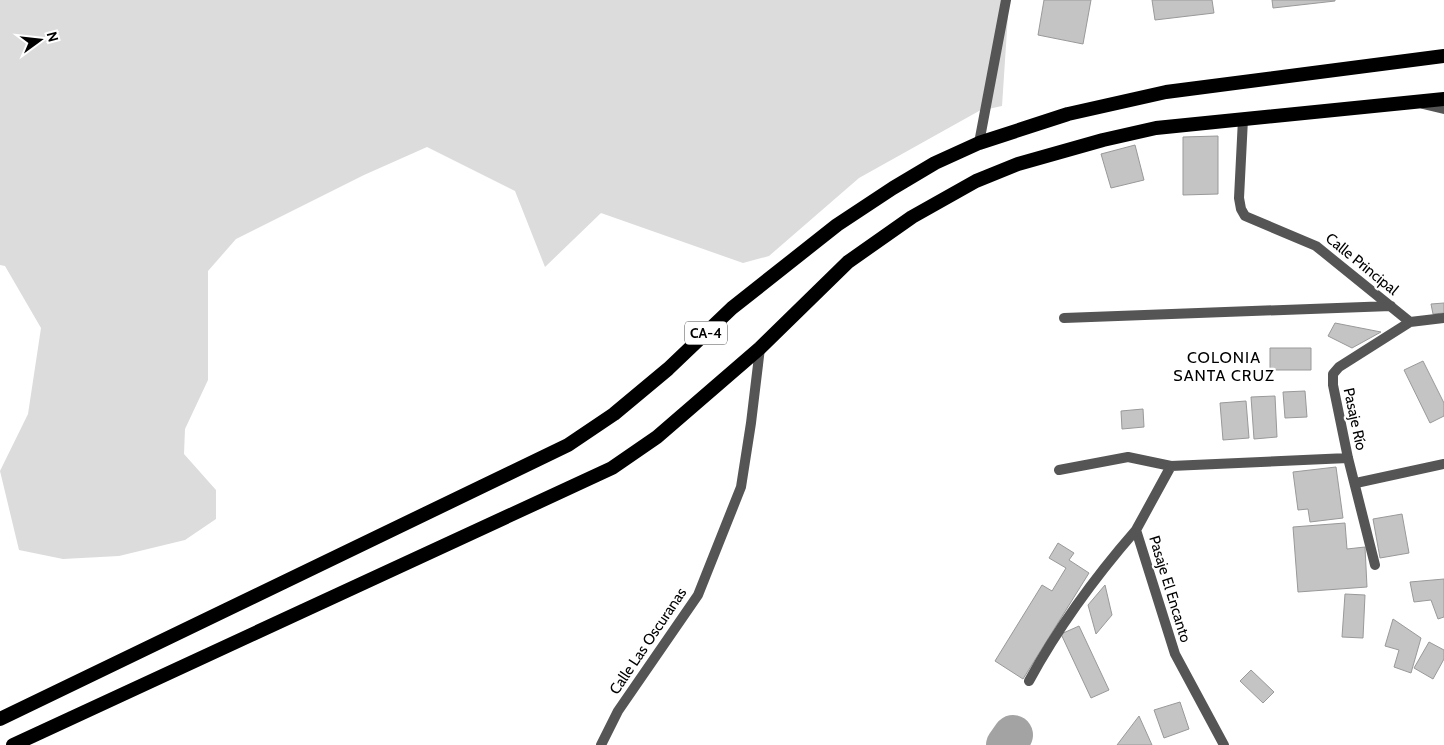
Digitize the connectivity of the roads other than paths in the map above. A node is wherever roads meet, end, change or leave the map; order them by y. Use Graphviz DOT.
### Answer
graph roads {
  1 [pos="1006,0"];
  2 [pos="1444,56"];
  3 [pos="1444,99"];
  4 [pos="1417,103"];
  5 [pos="1444,109"];
  6 [pos="1243,119"];
  7 [pos="979,143"];
  8 [pos="1391,306"];
  9 [pos="1064,318"];
  10 [pos="1444,318"];
  11 [pos="1410,322"];
  12 [pos="760,348"];
  13 [pos="1348,458"];
  14 [pos="1444,464"];
  15 [pos="1171,466"];
  16 [pos="1059,470"];
  17 [pos="1356,483"];
  18 [pos="1136,530"];
  19 [pos="1375,565"];
  20 [pos="1029,680"];
  21 [pos="0,719"];
  22 [pos="13,745"];
  23 [pos="601,745"];
  24 [pos="1224,745"];
  1 -- 7 [label="street"];
  2 -- 7 [label="highway, CA-4"];
  3 -- 4 [label="highway"];
  4 -- 5 [label="street"];
  4 -- 6 [label="highway"];
  6 -- 8 [label="street, Calle Principal"];
  6 -- 12 [label="highway"];
  7 -- 21 [label="highway, CA-4"];
  8 -- 9 [label="street"];
  8 -- 11 [label="street, Calle Principal"];
  10 -- 11 [label="street, Pasaje Río"];
  11 -- 13 [label="street, Pasaje Río"];
  12 -- 22 [label="highway"];
  12 -- 23 [label="street, Calle Las Oscuranas"];
  13 -- 15 [label="street"];
  13 -- 17 [label="street, Pasaje Río"];
  14 -- 17 [label="street"];
  15 -- 16 [label="street"];
  15 -- 18 [label="street, Pasaje El Encanto"];
  17 -- 19 [label="street, Pasaje Río"];
  18 -- 20 [label="street"];
  18 -- 24 [label="street, Pasaje El Encanto"];
}
